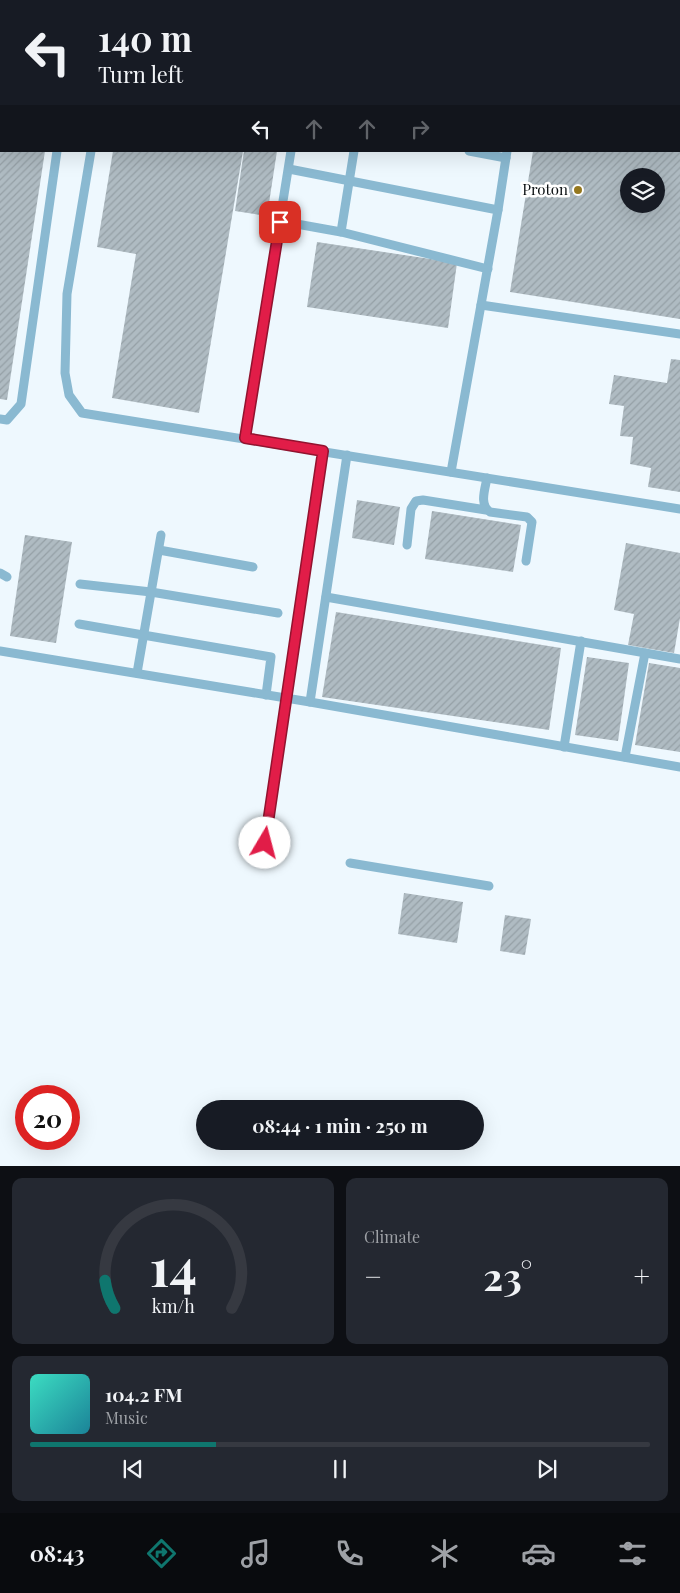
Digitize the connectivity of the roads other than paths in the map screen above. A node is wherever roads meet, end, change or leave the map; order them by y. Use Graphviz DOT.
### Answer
graph roads {
  1 [pos="56,152"];
  2 [pos="91,152"];
  3 [pos="292,152"];
  4 [pos="354,152"];
  5 [pos="478,152"];
  6 [pos="507,155"];
  7 [pos="289,169"];
  8 [pos="350,181"];
  9 [pos="498,210"];
  10 [pos="280,222"];
  11 [pos="341,232"];
  12 [pos="488,269"];
  13 [pos="481,306"];
  14 [pos="680,334"];
  15 [pos="0,419"];
  16 [pos="245,438"];
  17 [pos="323,451"];
  18 [pos="347,455"];
  19 [pos="451,472"];
  20 [pos="486,478"];
  21 [pos="680,509"];
  22 [pos="486,510"];
  23 [pos="161,536"];
  24 [pos="407,545"];
  25 [pos="159,550"];
  26 [pos="526,561"];
  27 [pos="253,567"];
  28 [pos="80,584"];
  29 [pos="151,592"];
  30 [pos="326,597"];
  31 [pos="278,612"];
  32 [pos="79,624"];
  33 [pos="144,635"];
  34 [pos="580,641"];
  35 [pos="0,651"];
  36 [pos="645,652"];
  37 [pos="680,659"];
  38 [pos="137,673"];
  39 [pos="266,695"];
  40 [pos="310,702"];
  41 [pos="564,746"];
  42 [pos="626,757"];
  43 [pos="680,767"];
  44 [pos="265,843"];
  45 [pos="350,863"];
  46 [pos="489,886"];
  1 -- 15 [label="lane"];
  2 -- 16 [label="lane"];
  3 -- 7 [label="lane"];
  4 -- 8 [label="lane"];
  5 -- 6 [label="lane"];
  6 -- 9 [label="lane"];
  7 -- 8 [label="lane"];
  7 -- 10 [label="lane"];
  8 -- 9 [label="lane"];
  8 -- 11 [label="lane"];
  9 -- 12 [label="lane"];
  10 -- 11 [label="lane"];
  10 -- 16 [label="lane"];
  11 -- 12 [label="lane"];
  12 -- 13 [label="lane"];
  13 -- 14 [label="lane"];
  13 -- 19 [label="lane"];
  16 -- 17 [label="lane"];
  17 -- 18 [label="lane"];
  17 -- 44 [label="lane, bridge"];
  18 -- 19 [label="lane"];
  18 -- 30 [label="lane"];
  19 -- 20 [label="lane"];
  20 -- 21 [label="lane"];
  20 -- 22 [label="lane"];
  22 -- 24 [label="lane"];
  22 -- 26 [label="lane"];
  23 -- 25 [label="lane"];
  25 -- 27 [label="lane"];
  25 -- 29 [label="lane"];
  28 -- 29 [label="lane"];
  29 -- 31 [label="lane"];
  29 -- 33 [label="lane"];
  30 -- 34 [label="lane"];
  30 -- 40 [label="lane"];
  32 -- 33 [label="lane"];
  33 -- 38 [label="lane"];
  33 -- 39 [label="lane"];
  34 -- 36 [label="lane"];
  34 -- 41 [label="lane"];
  35 -- 38 [label="lane"];
  36 -- 37 [label="lane"];
  36 -- 42 [label="lane"];
  38 -- 39 [label="lane"];
  39 -- 40 [label="lane"];
  40 -- 41 [label="lane"];
  41 -- 42 [label="lane"];
  42 -- 43 [label="lane"];
  45 -- 46 [label="lane"];
}
